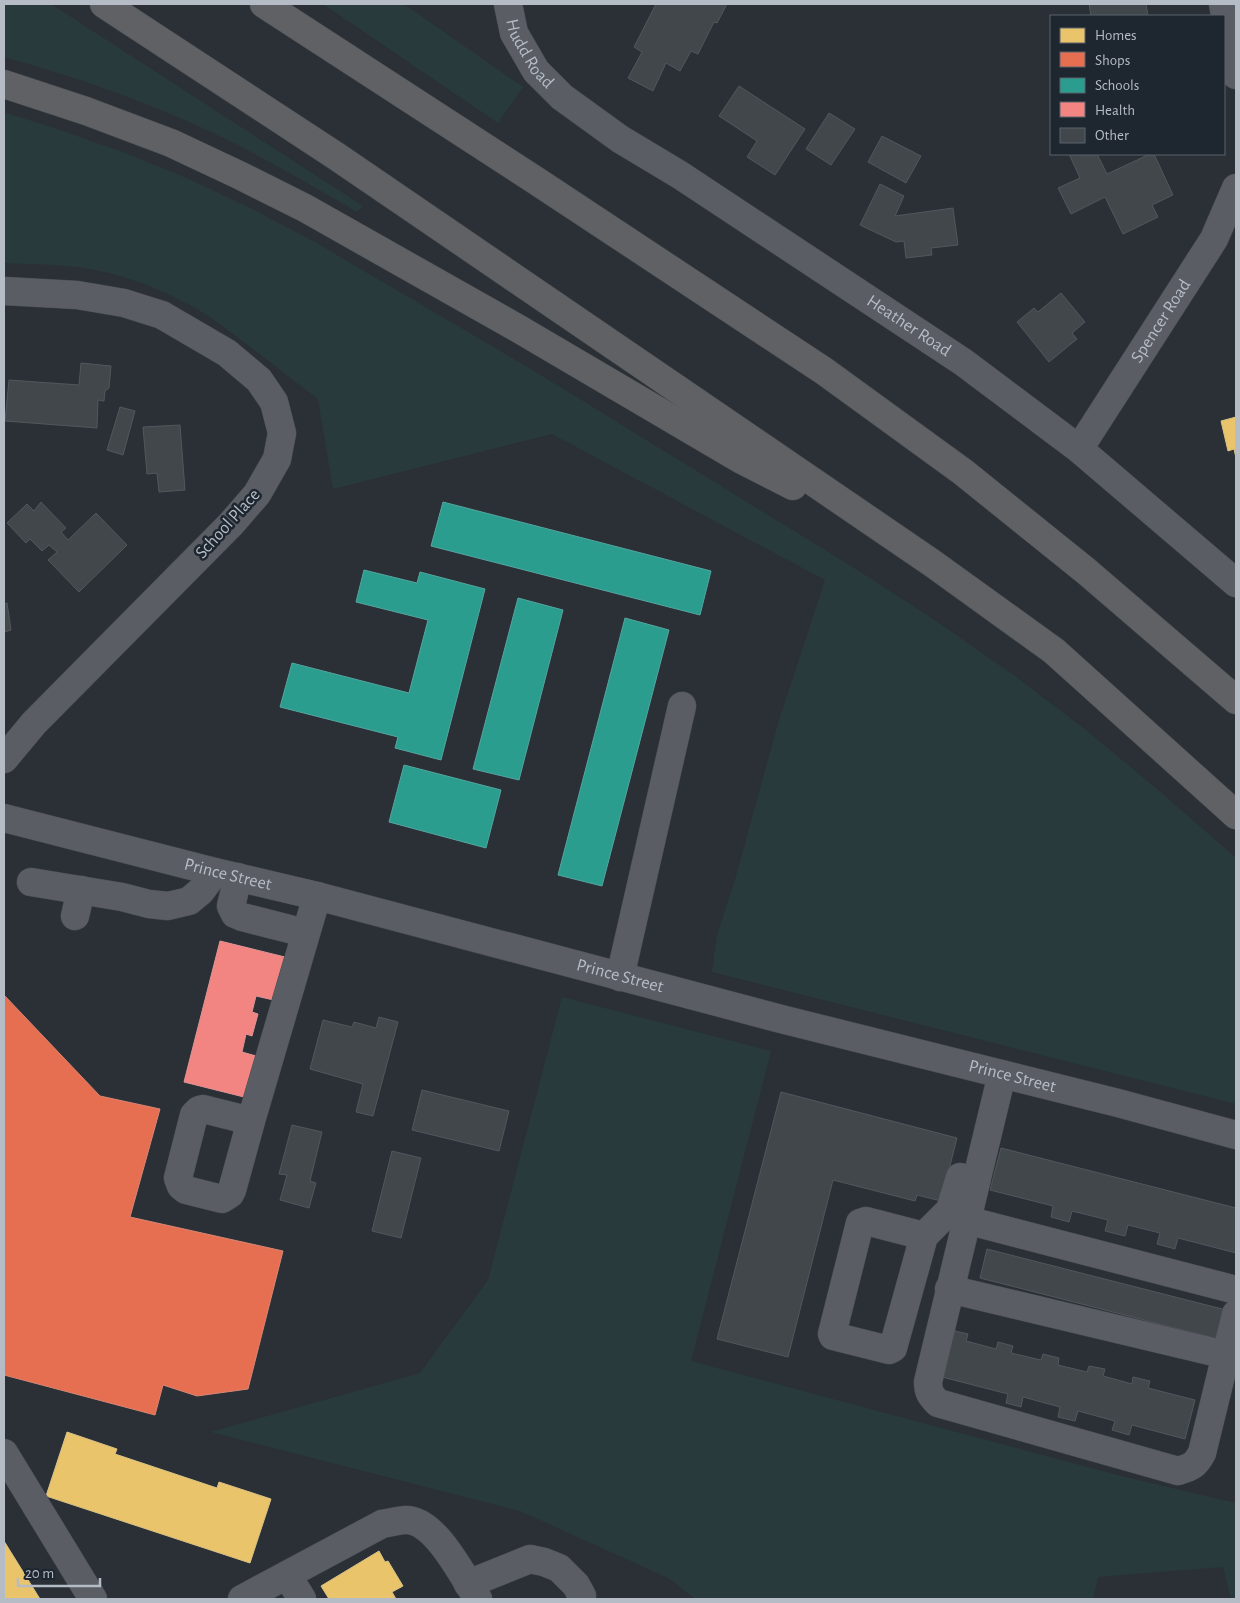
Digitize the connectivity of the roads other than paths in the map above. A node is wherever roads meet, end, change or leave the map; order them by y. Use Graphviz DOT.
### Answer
graph roads {
  1 [pos="104,4"];
  2 [pos="264,4"];
  3 [pos="508,4"];
  4 [pos="1223,4"];
  5 [pos="1236,75"];
  6 [pos="4,84"];
  7 [pos="562,98"];
  8 [pos="1236,188"];
  9 [pos="4,291"];
  10 [pos="1078,449"];
  11 [pos="851,508"];
  12 [pos="1236,583"];
  13 [pos="1236,700"];
  14 [pos="682,706"];
  15 [pos="4,759"];
  16 [pos="1236,815"];
  17 [pos="4,818"];
  18 [pos="226,874"];
  19 [pos="31,882"];
  20 [pos="82,890"];
  21 [pos="317,896"];
  22 [pos="75,916"];
  23 [pos="305,933"];
  24 [pos="620,977"];
  25 [pos="995,1072"];
  26 [pos="250,1122"];
  27 [pos="1236,1135"];
  28 [pos="966,1220"];
  29 [pos="924,1236"];
  30 [pos="949,1289"];
  31 [pos="1236,1290"];
  32 [pos="1236,1314"];
  33 [pos="1226,1355"];
  34 [pos="4,1453"];
  35 [pos="287,1575"];
  36 [pos="473,1591"];
  37 [pos="93,1599"];
  38 [pos="242,1599"];
  39 [pos="302,1599"];
  40 [pos="581,1599"];
  1 -- 11 [label="highway"];
  2 -- 13 [label="highway"];
  3 -- 7 [label="street, Hudd Road"];
  4 -- 5 [label="street"];
  6 -- 11 [label="highway"];
  7 -- 10 [label="street, Heather Road"];
  8 -- 10 [label="street, Spencer Road"];
  9 -- 15 [label="street, School Place"];
  10 -- 12 [label="street, Heather Road"];
  11 -- 16 [label="highway"];
  14 -- 24 [label="street"];
  17 -- 18 [label="street, Prince Street"];
  18 -- 20 [label="street"];
  18 -- 21 [label="street, Prince Street"];
  18 -- 23 [label="street"];
  19 -- 20 [label="street"];
  20 -- 22 [label="street"];
  21 -- 23 [label="street"];
  21 -- 24 [label="street, Prince Street"];
  23 -- 26 [label="street"];
  24 -- 25 [label="street, Prince Street"];
  25 -- 27 [label="street, Prince Street"];
  25 -- 28 [label="street"];
  25 -- 29 [label="street"];
  28 -- 30 [label="street"];
  28 -- 31 [label="street"];
  29 -- 29 [label="street"];
  30 -- 33 [label="street"];
  30 -- 33 [label="street"];
  32 -- 33 [label="street"];
  34 -- 37 [label="street"];
  35 -- 36 [label="street"];
  35 -- 38 [label="street"];
  35 -- 39 [label="street"];
  36 -- 40 [label="street"];
}
